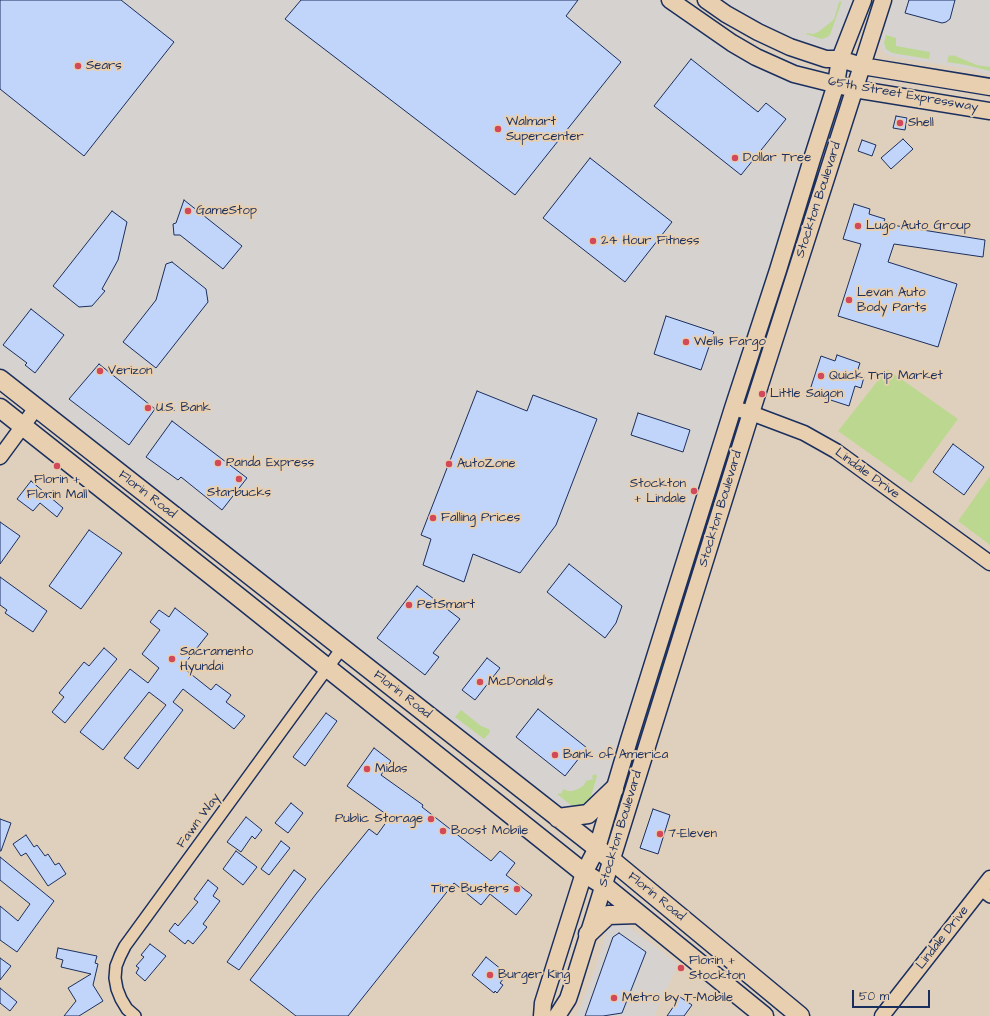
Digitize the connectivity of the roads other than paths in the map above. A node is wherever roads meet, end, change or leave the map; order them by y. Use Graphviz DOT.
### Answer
graph roads {
  1 [pos="670,0"];
  2 [pos="706,0"];
  3 [pos="863,0"];
  4 [pos="883,0"];
  5 [pos="840,59"];
  6 [pos="862,66"];
  7 [pos="836,84"];
  8 [pos="990,87"];
  9 [pos="854,89"];
  10 [pos="989,110"];
  11 [pos="0,379"];
  12 [pos="0,408"];
  13 [pos="36,408"];
  14 [pos="733,408"];
  15 [pos="751,413"];
  16 [pos="22,426"];
  17 [pos="0,457"];
  18 [pos="990,563"];
  19 [pos="342,648"];
  20 [pos="327,668"];
  21 [pos="614,789"];
  22 [pos="558,818"];
  23 [pos="597,848"];
  24 [pos="611,860"];
  25 [pos="584,873"];
  26 [pos="990,878"];
  27 [pos="603,886"];
  28 [pos="986,893"];
  29 [pos="638,914"];
  30 [pos="588,934"];
  31 [pos="135,1016"];
  32 [pos="542,1016"];
  33 [pos="557,1016"];
  34 [pos="764,1016"];
  35 [pos="800,1016"];
  36 [pos="882,1016"];
  1 -- 7 [label="main road, 65th Street Expressway"];
  2 -- 5 [label="main road, 65th Street Expressway"];
  3 -- 5 [label="main road, Stockton Boulevard"];
  4 -- 6 [label="main road, Stockton Boulevard"];
  5 -- 6 [label="main road, 65th Street Expressway"];
  5 -- 7 [label="main road, Stockton Boulevard"];
  6 -- 8 [label="main road, 65th Street Expressway"];
  6 -- 9 [label="main road, Stockton Boulevard"];
  7 -- 9 [label="main road, 65th Street Expressway"];
  7 -- 14 [label="main road, Stockton Boulevard"];
  9 -- 10 [label="main road, 65th Street Expressway"];
  9 -- 15 [label="main road, Stockton Boulevard"];
  11 -- 13 [label="main road, Florin Road"];
  12 -- 16 [label="main road, Florin Road"];
  13 -- 16 [label="street"];
  13 -- 19 [label="main road, Florin Road"];
  14 -- 15 [label="street, Lindale Drive"];
  14 -- 21 [label="main road, Stockton Boulevard"];
  15 -- 18 [label="street, Lindale Drive"];
  15 -- 24 [label="main road, Stockton Boulevard"];
  16 -- 17 [label="street"];
  16 -- 20 [label="main road, Florin Road"];
  19 -- 20 [label="street, Fawn Way"];
  19 -- 22 [label="main road, Florin Road"];
  20 -- 25 [label="main road, Florin Road"];
  20 -- 31 [label="street, Fawn Way"];
  21 -- 22 [label="main road"];
  21 -- 23 [label="main road, Stockton Boulevard"];
  22 -- 23 [label="main road, Florin Road"];
  23 -- 24 [label="main road, Florin Road"];
  23 -- 25 [label="main road, Stockton Boulevard"];
  24 -- 27 [label="main road, Stockton Boulevard"];
  24 -- 35 [label="main road, Florin Road"];
  25 -- 27 [label="main road, Florin Road"];
  25 -- 32 [label="main road, Stockton Boulevard"];
  26 -- 28 [label="street, Lindale Drive"];
  27 -- 29 [label="main road, Florin Road"];
  27 -- 30 [label="main road, Stockton Boulevard"];
  28 -- 36 [label="street, Lindale Drive"];
  29 -- 30 [label="main road"];
  29 -- 34 [label="main road, Florin Road"];
  30 -- 33 [label="main road, Stockton Boulevard"];
}
